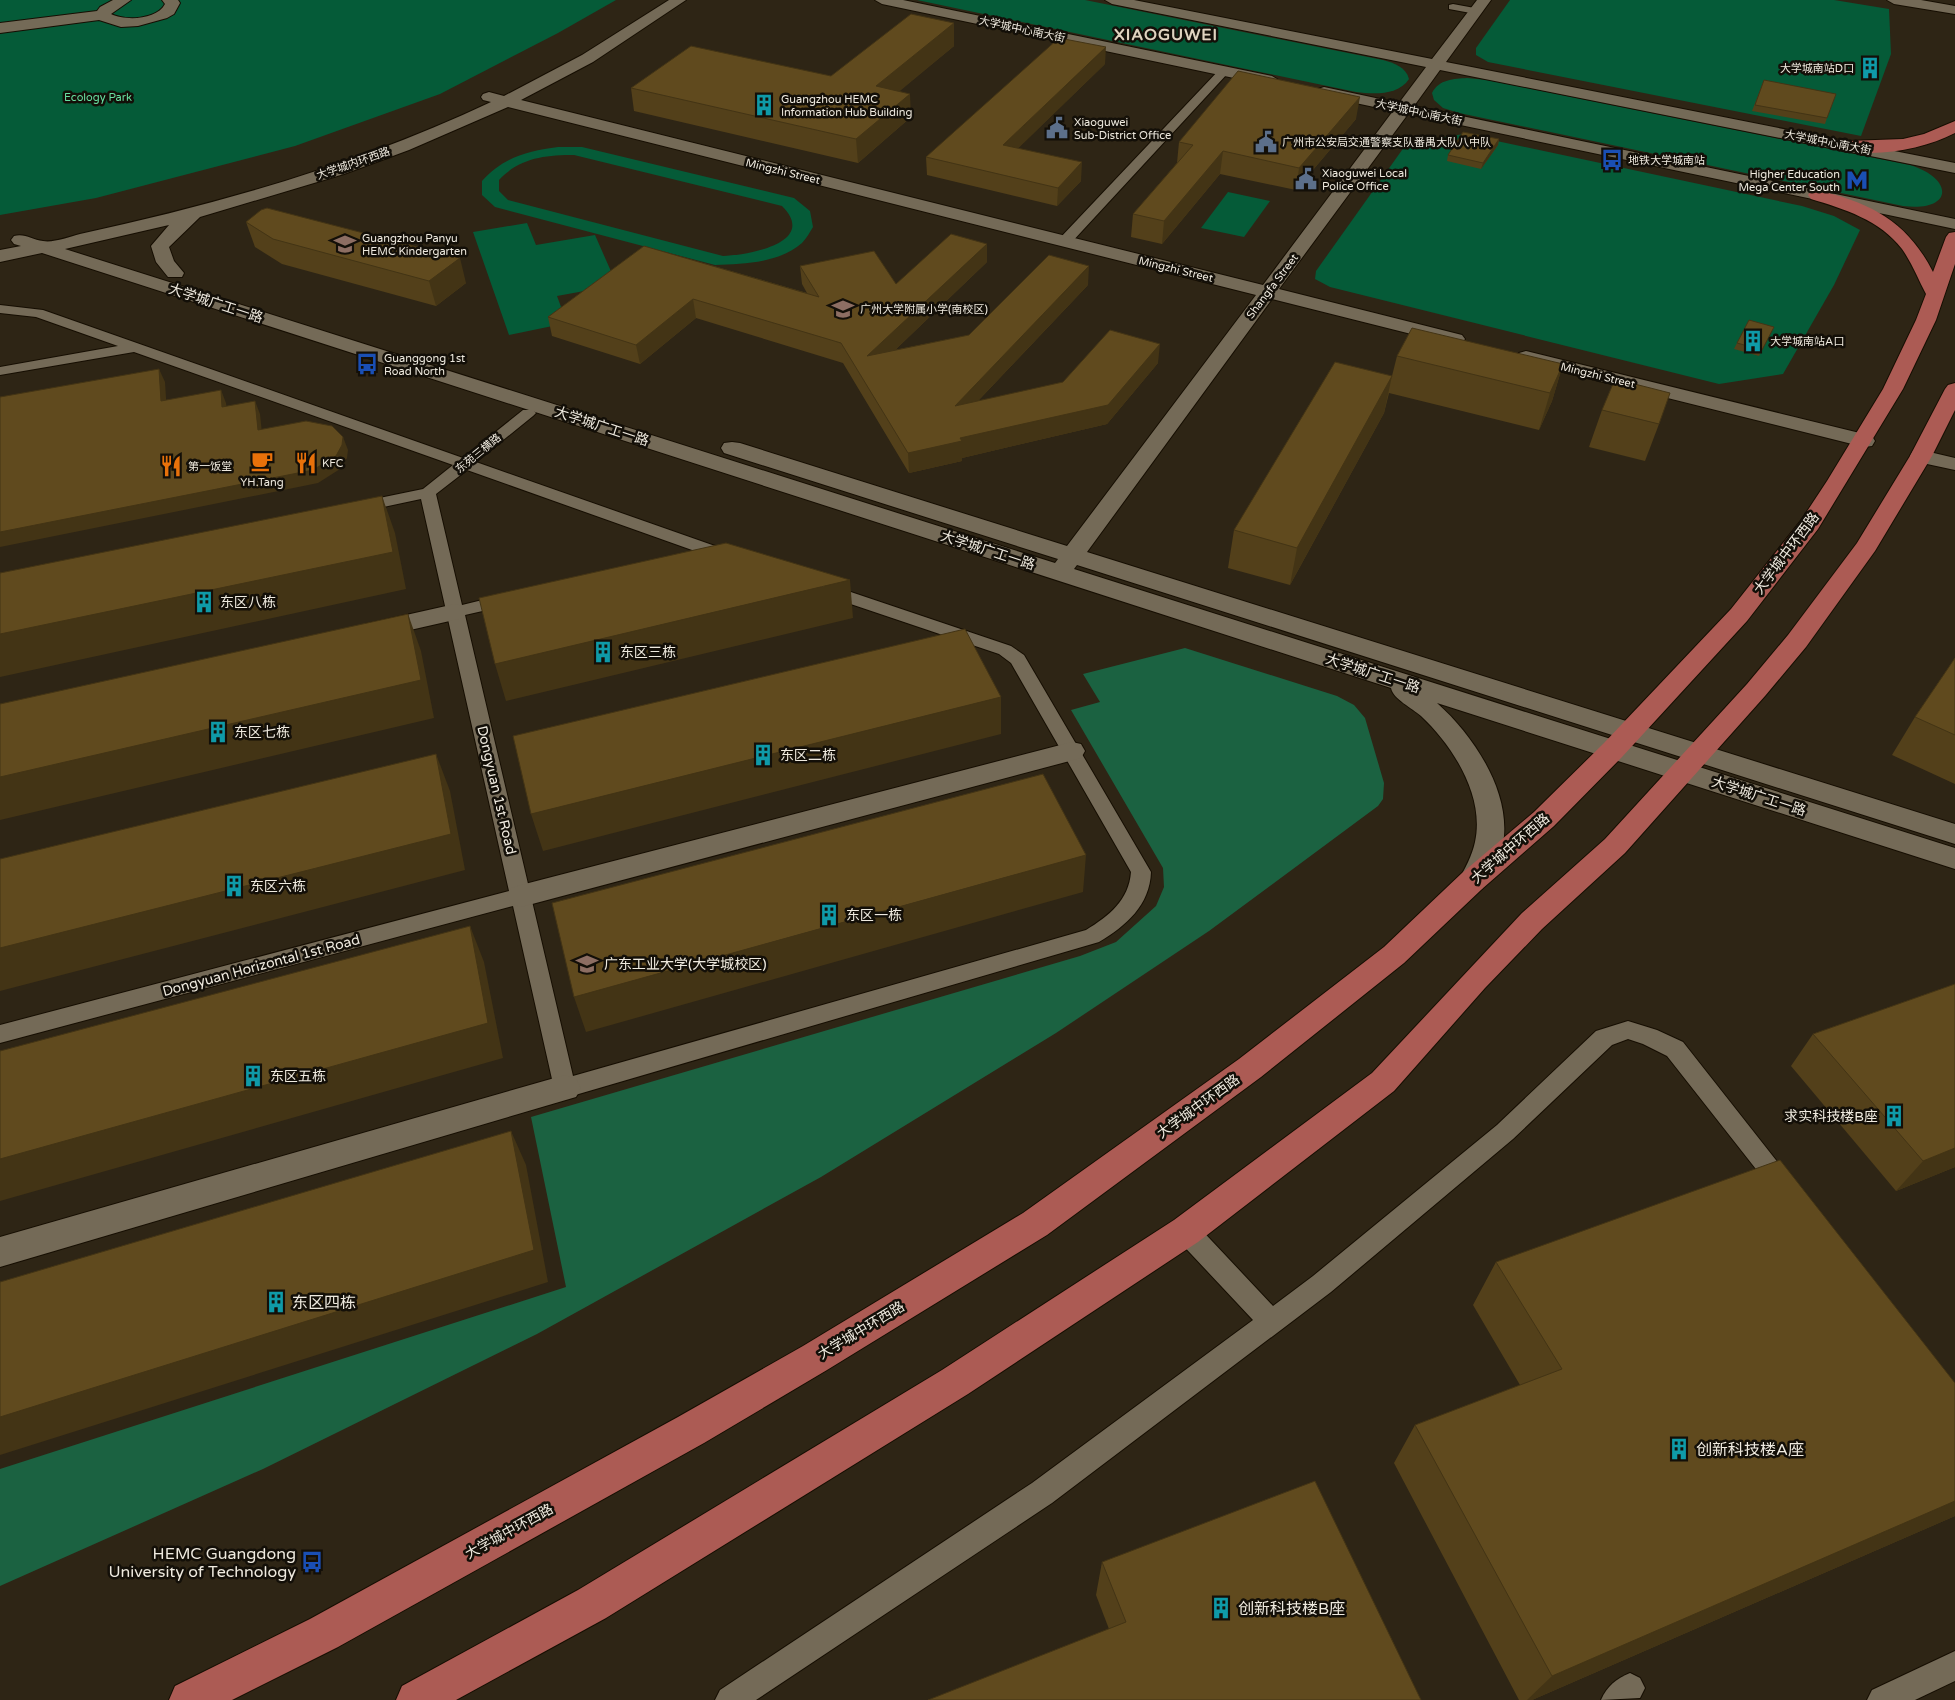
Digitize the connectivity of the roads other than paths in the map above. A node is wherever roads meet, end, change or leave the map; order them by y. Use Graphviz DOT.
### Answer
graph roads {
  1 [pos="124,0"];
  2 [pos="169,0"];
  3 [pos="657,0"];
  4 [pos="679,0"];
  5 [pos="882,0"];
  6 [pos="1112,0"];
  7 [pos="1894,0"];
  8 [pos="1480,6"];
  9 [pos="1453,7"];
  10 [pos="1955,10"];
  11 [pos="103,14"];
  12 [pos="0,28"];
  13 [pos="1436,64"];
  14 [pos="1224,71"];
  15 [pos="1290,85"];
  16 [pos="1309,89"];
  17 [pos="498,99"];
  18 [pos="1404,109"];
  19 [pos="1955,126"];
  20 [pos="1848,146"];
  21 [pos="1955,168"];
  22 [pos="1817,195"];
  23 [pos="208,209"];
  24 [pos="1955,224"];
  25 [pos="1955,236"];
  26 [pos="48,241"];
  27 [pos="75,241"];
  28 [pos="1065,241"];
  29 [pos="0,244"];
  30 [pos="0,256"];
  31 [pos="175,272"];
  32 [pos="1268,292"];
  33 [pos="1936,296"];
  34 [pos="0,309"];
  35 [pos="1470,343"];
  36 [pos="132,347"];
  37 [pos="1508,352"];
  38 [pos="0,371"];
  39 [pos="1955,389"];
  40 [pos="528,413"];
  41 [pos="1864,441"];
  42 [pos="1921,456"];
  43 [pos="1955,464"];
  44 [pos="463,465"];
  45 [pos="428,493"];
  46 [pos="340,511"];
  47 [pos="718,553"];
  48 [pos="690,559"];
  49 [pos="746,562"];
  50 [pos="1066,564"];
  51 [pos="810,584"];
  52 [pos="519,598"];
  53 [pos="455,612"];
  54 [pos="354,634"];
  55 [pos="1380,675"];
  56 [pos="1632,732"];
  57 [pos="1614,750"];
  58 [pos="1072,751"];
  59 [pos="1692,763"];
  60 [pos="1955,834"];
  61 [pos="1955,859"];
  62 [pos="1472,881"];
  63 [pos="521,896"];
  64 [pos="0,1034"];
  65 [pos="564,1088"];
  66 [pos="1798,1204"];
  67 [pos="1186,1231"];
  68 [pos="0,1252"];
  69 [pos="1271,1322"];
  70 [pos="1955,1666"];
  71 [pos="189,1700"];
  72 [pos="416,1700"];
  73 [pos="730,1700"];
  74 [pos="1882,1700"];
  1 -- 11 [label="main road"];
  2 -- 11 [label="main road"];
  3 -- 17 [label="main road, 大学城内环西路"];
  4 -- 17 [label="main road, 大学城内环西路"];
  5 -- 14 [label="main road, 大学城中心南大街"];
  6 -- 13 [label="main road, 大学城中心南大街"];
  7 -- 10 [label="main road"];
  8 -- 9 [label="lane"];
  8 -- 13 [label="main road, Shangfa Street"];
  11 -- 12 [label="main road"];
  13 -- 18 [label="main road, Shangfa Street"];
  13 -- 20 [label="main road, 大学城中心南大街"];
  14 -- 15 [label="main road, 大学城中心南大街"];
  14 -- 28 [label="lane"];
  16 -- 18 [label="main road, 大学城中心南大街"];
  17 -- 23 [label="main road, 大学城内环西路"];
  17 -- 26 [label="main road, 大学城内环西路"];
  17 -- 28 [label="main road, Mingzhi Street"];
  18 -- 22 [label="main road, 大学城中心南大街"];
  18 -- 32 [label="main road, Shangfa Street"];
  19 -- 20 [label="main road"];
  20 -- 21 [label="main road, 大学城中心南大街"];
  22 -- 24 [label="main road, 大学城中心南大街"];
  22 -- 33 [label="main road"];
  23 -- 27 [label="main road, 大学城内环西路"];
  23 -- 31 [label="main road"];
  25 -- 33 [label="main road, 大学城中环西路"];
  26 -- 27 [label="main road, 大学城内环西路"];
  26 -- 29 [label="main road, 大学城广工一路"];
  26 -- 30 [label="main road, 大学城内环西路"];
  26 -- 50 [label="main road, 大学城广工一路"];
  27 -- 31 [label="main road, 大学城广工一路"];
  28 -- 32 [label="main road, Mingzhi Street"];
  31 -- 50 [label="main road, 大学城广工一路"];
  32 -- 35 [label="main road, Mingzhi Street"];
  32 -- 50 [label="main road, Shangfa Street"];
  33 -- 41 [label="main road, 大学城中环西路"];
  34 -- 36 [label="lane"];
  36 -- 38 [label="lane"];
  36 -- 44 [label="lane"];
  37 -- 41 [label="main road, Mingzhi Street"];
  39 -- 42 [label="main road"];
  40 -- 44 [label="lane, 东苑三横路"];
  41 -- 56 [label="main road, 大学城中环西路"];
  42 -- 43 [label="main road"];
  42 -- 59 [label="main road"];
  44 -- 45 [label="lane, 东苑三横路"];
  44 -- 47 [label="lane"];
  45 -- 46 [label="lane"];
  45 -- 53 [label="lane, Dongyuan 1st Road"];
  47 -- 48 [label="lane"];
  47 -- 49 [label="lane"];
  50 -- 55 [label="main road, 大学城广工一路"];
  50 -- 56 [label="main road, 大学城广工一路"];
  51 -- 58 [label="lane"];
  52 -- 53 [label="lane"];
  53 -- 54 [label="main road"];
  53 -- 63 [label="lane, Dongyuan 1st Road"];
  55 -- 57 [label="main road, 大学城广工一路"];
  55 -- 62 [label="main road"];
  56 -- 57 [label="main road, 大学城中环西路"];
  56 -- 59 [label="main road, 大学城广工一路"];
  57 -- 59 [label="main road, 大学城广工一路"];
  57 -- 62 [label="main road, 大学城中环西路"];
  58 -- 63 [label="main road"];
  58 -- 65 [label="lane"];
  59 -- 60 [label="main road, 大学城广工一路"];
  59 -- 61 [label="main road, 大学城广工一路"];
  59 -- 67 [label="main road"];
  62 -- 71 [label="main road, 大学城中环西路"];
  63 -- 64 [label="lane, Dongyuan Horizontal 1st Road"];
  63 -- 65 [label="lane, Dongyuan 1st Road"];
  65 -- 68 [label="main road"];
  66 -- 69 [label="lane"];
  67 -- 69 [label="lane"];
  67 -- 72 [label="main road"];
  69 -- 73 [label="lane"];
  70 -- 74 [label="lane"];
}
